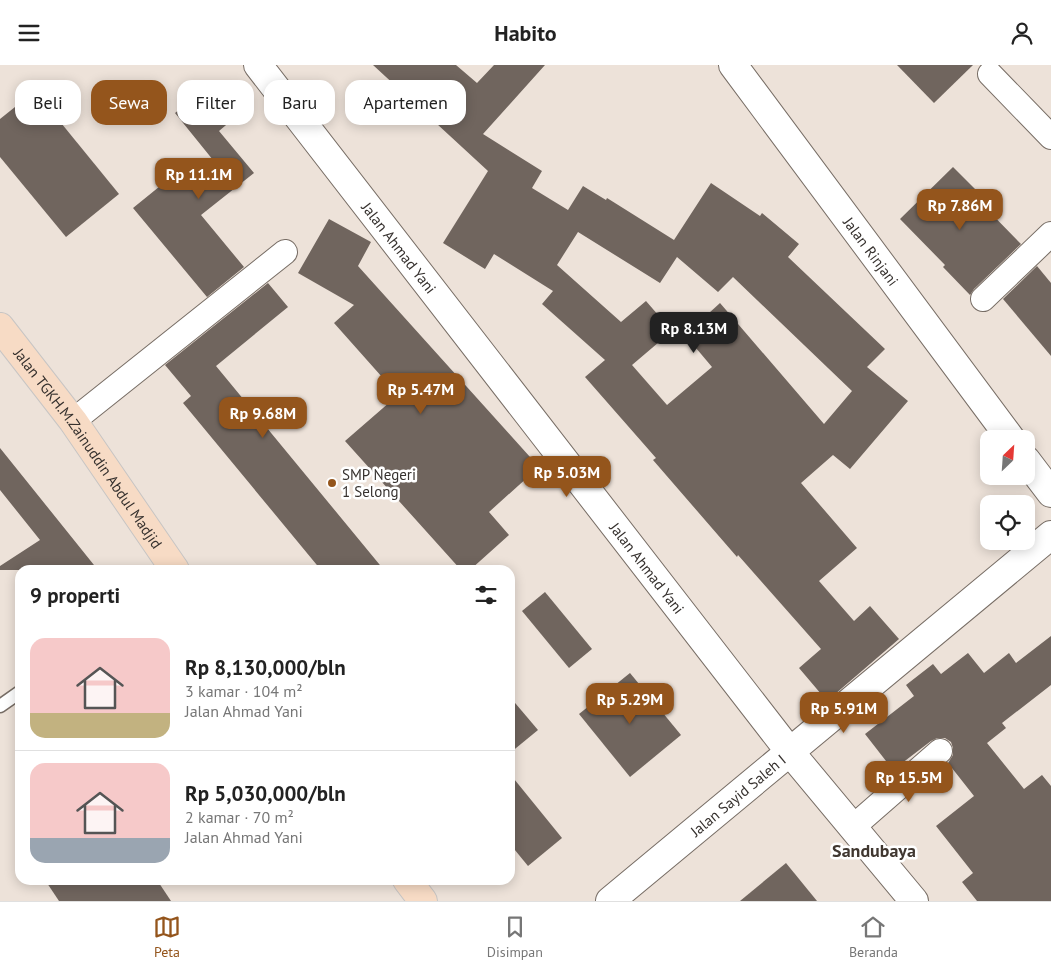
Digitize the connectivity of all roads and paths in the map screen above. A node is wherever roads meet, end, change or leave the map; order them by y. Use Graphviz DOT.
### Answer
graph roads {
  1 [pos="258,65"];
  2 [pos="733,65"];
  3 [pos="990,74"];
  4 [pos="1051,137"];
  5 [pos="1051,233"];
  6 [pos="285,252"];
  7 [pos="983,299"];
  8 [pos="2,332"];
  9 [pos="73,421"];
  10 [pos="1003,430"];
  11 [pos="1035,472"];
  12 [pos="1051,493"];
  13 [pos="1051,535"];
  14 [pos="172,565"];
  15 [pos="15,696"];
  16 [pos="0,706"];
  17 [pos="940,751"];
  18 [pos="790,752"];
  19 [pos="853,827"];
  20 [pos="412,885"];
  21 [pos="423,901"];
  22 [pos="610,901"];
  23 [pos="914,901"];
  1 -- 18 [label="street, Jalan Ahmad Yani"];
  2 -- 10 [label="street, Jalan Rinjani"];
  3 -- 4 [label="street"];
  5 -- 7 [label="street"];
  6 -- 9 [label="street"];
  8 -- 9 [label="main road, Jalan TGKH.M.Zainuddin Abdul Madjid"];
  9 -- 14 [label="main road, Jalan TGKH.M.Zainuddin Abdul Madjid"];
  11 -- 12 [label="street"];
  13 -- 18 [label="street, Jalan Sayid Saleh I"];
  15 -- 16 [label="lane"];
  17 -- 19 [label="street"];
  18 -- 19 [label="street, Jalan Ahmad Yani"];
  18 -- 22 [label="street, Jalan Sayid Saleh I"];
  19 -- 23 [label="street, Jalan Ahmad Yani"];
  20 -- 21 [label="main road"];
}
